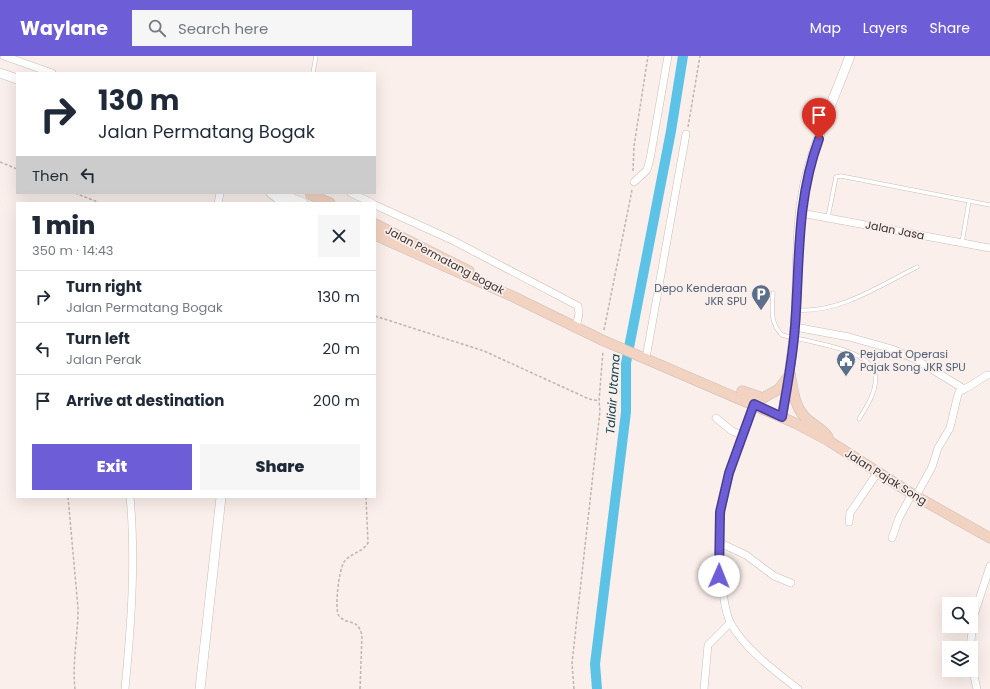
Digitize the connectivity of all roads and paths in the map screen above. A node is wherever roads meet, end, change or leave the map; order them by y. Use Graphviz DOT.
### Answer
graph roads {
  1 [pos="4,56"];
  2 [pos="316,56"];
  3 [pos="648,56"];
  4 [pos="668,56"];
  5 [pos="700,56"];
  6 [pos="850,56"];
  7 [pos="49,72"];
  8 [pos="313,72"];
  9 [pos="0,73"];
  10 [pos="16,79"];
  11 [pos="686,134"];
  12 [pos="0,162"];
  13 [pos="16,169"];
  14 [pos="634,182"];
  15 [pos="78,194"];
  16 [pos="272,194"];
  17 [pos="280,194"];
  18 [pos="353,194"];
  19 [pos="313,198"];
  20 [pos="969,201"];
  21 [pos="98,202"];
  22 [pos="283,202"];
  23 [pos="300,202"];
  24 [pos="327,202"];
  25 [pos="370,202"];
  26 [pos="376,204"];
  27 [pos="990,205"];
  28 [pos="801,213"];
  29 [pos="828,217"];
  30 [pos="376,224"];
  31 [pos="376,236"];
  32 [pos="962,243"];
  33 [pos="990,248"];
  34 [pos="917,266"];
  35 [pos="774,293"];
  36 [pos="514,297"];
  37 [pos="796,310"];
  38 [pos="376,316"];
  39 [pos="576,327"];
  40 [pos="795,327"];
  41 [pos="794,339"];
  42 [pos="602,340"];
  43 [pos="643,357"];
  44 [pos="666,366"];
  45 [pos="790,374"];
  46 [pos="990,375"];
  47 [pos="964,388"];
  48 [pos="599,401"];
  49 [pos="754,404"];
  50 [pos="782,417"];
  51 [pos="716,418"];
  52 [pos="859,419"];
  53 [pos="742,435"];
  54 [pos="829,441"];
  55 [pos="878,472"];
  56 [pos="914,495"];
  57 [pos="68,498"];
  58 [pos="130,498"];
  59 [pos="221,498"];
  60 [pos="366,498"];
  61 [pos="848,522"];
  62 [pos="989,536"];
  63 [pos="892,538"];
  64 [pos="720,543"];
  65 [pos="990,566"];
  66 [pos="791,584"];
  67 [pos="730,623"];
  68 [pos="971,641"];
  69 [pos="974,677"];
  70 [pos="75,689"];
  71 [pos="125,689"];
  72 [pos="200,689"];
  73 [pos="360,689"];
  74 [pos="574,689"];
  75 [pos="704,689"];
  76 [pos="798,689"];
  77 [pos="977,689"];
  1 -- 7 [label="street"];
  2 -- 8 [label="lane"];
  3 -- 14 [label="path"];
  4 -- 14 [label="street"];
  5 -- 11 [label="path"];
  6 -- 28 [label="street"];
  9 -- 10 [label="street"];
  11 -- 43 [label="street"];
  12 -- 13 [label="path"];
  14 -- 42 [label="path"];
  15 -- 21 [label="path"];
  16 -- 22 [label="street"];
  17 -- 23 [label="street"];
  18 -- 25 [label="street"];
  19 -- 24 [label="main road"];
  20 -- 27 [label="lane"];
  20 -- 29 [label="lane"];
  20 -- 32 [label="lane"];
  26 -- 39 [label="street"];
  28 -- 29 [label="street, Jalan Jasa"];
  28 -- 37 [label="street"];
  29 -- 32 [label="street, Jalan Jasa"];
  30 -- 36 [label="main road, Jalan Permatang Bogak"];
  31 -- 36 [label="main road, Jalan Permatang Bogak"];
  32 -- 33 [label="street, Jalan Jasa"];
  34 -- 37 [label="lane"];
  35 -- 41 [label="lane"];
  36 -- 39 [label="main road, Jalan Permatang Bogak"];
  37 -- 40 [label="street"];
  38 -- 48 [label="path"];
  39 -- 42 [label="main road, Jalan Permatang Bogak"];
  40 -- 41 [label="street"];
  40 -- 47 [label="street"];
  41 -- 45 [label="street"];
  41 -- 52 [label="lane"];
  42 -- 43 [label="main road, Jalan Permatang Bogak"];
  42 -- 48 [label="path"];
  43 -- 44 [label="main road, Jalan Permatang Bogak"];
  44 -- 45 [label="main road"];
  44 -- 49 [label="main road, Jalan Permatang Bogak"];
  45 -- 50 [label="street"];
  45 -- 54 [label="main road"];
  46 -- 47 [label="street"];
  47 -- 56 [label="street"];
  48 -- 74 [label="path"];
  49 -- 50 [label="main road, Jalan Permatang Bogak"];
  49 -- 53 [label="street"];
  50 -- 54 [label="main road, Jalan Pajak Song"];
  51 -- 53 [label="street"];
  53 -- 64 [label="street"];
  54 -- 55 [label="main road, Jalan Pajak Song"];
  55 -- 56 [label="main road, Jalan Pajak Song"];
  55 -- 61 [label="street"];
  56 -- 62 [label="main road, Jalan Pajak Song"];
  56 -- 63 [label="street"];
  57 -- 70 [label="path"];
  58 -- 71 [label="street"];
  59 -- 72 [label="street"];
  60 -- 73 [label="path"];
  64 -- 66 [label="street"];
  64 -- 67 [label="street"];
  65 -- 68 [label="street"];
  67 -- 75 [label="street"];
  67 -- 76 [label="street"];
  69 -- 77 [label="street"];
}
